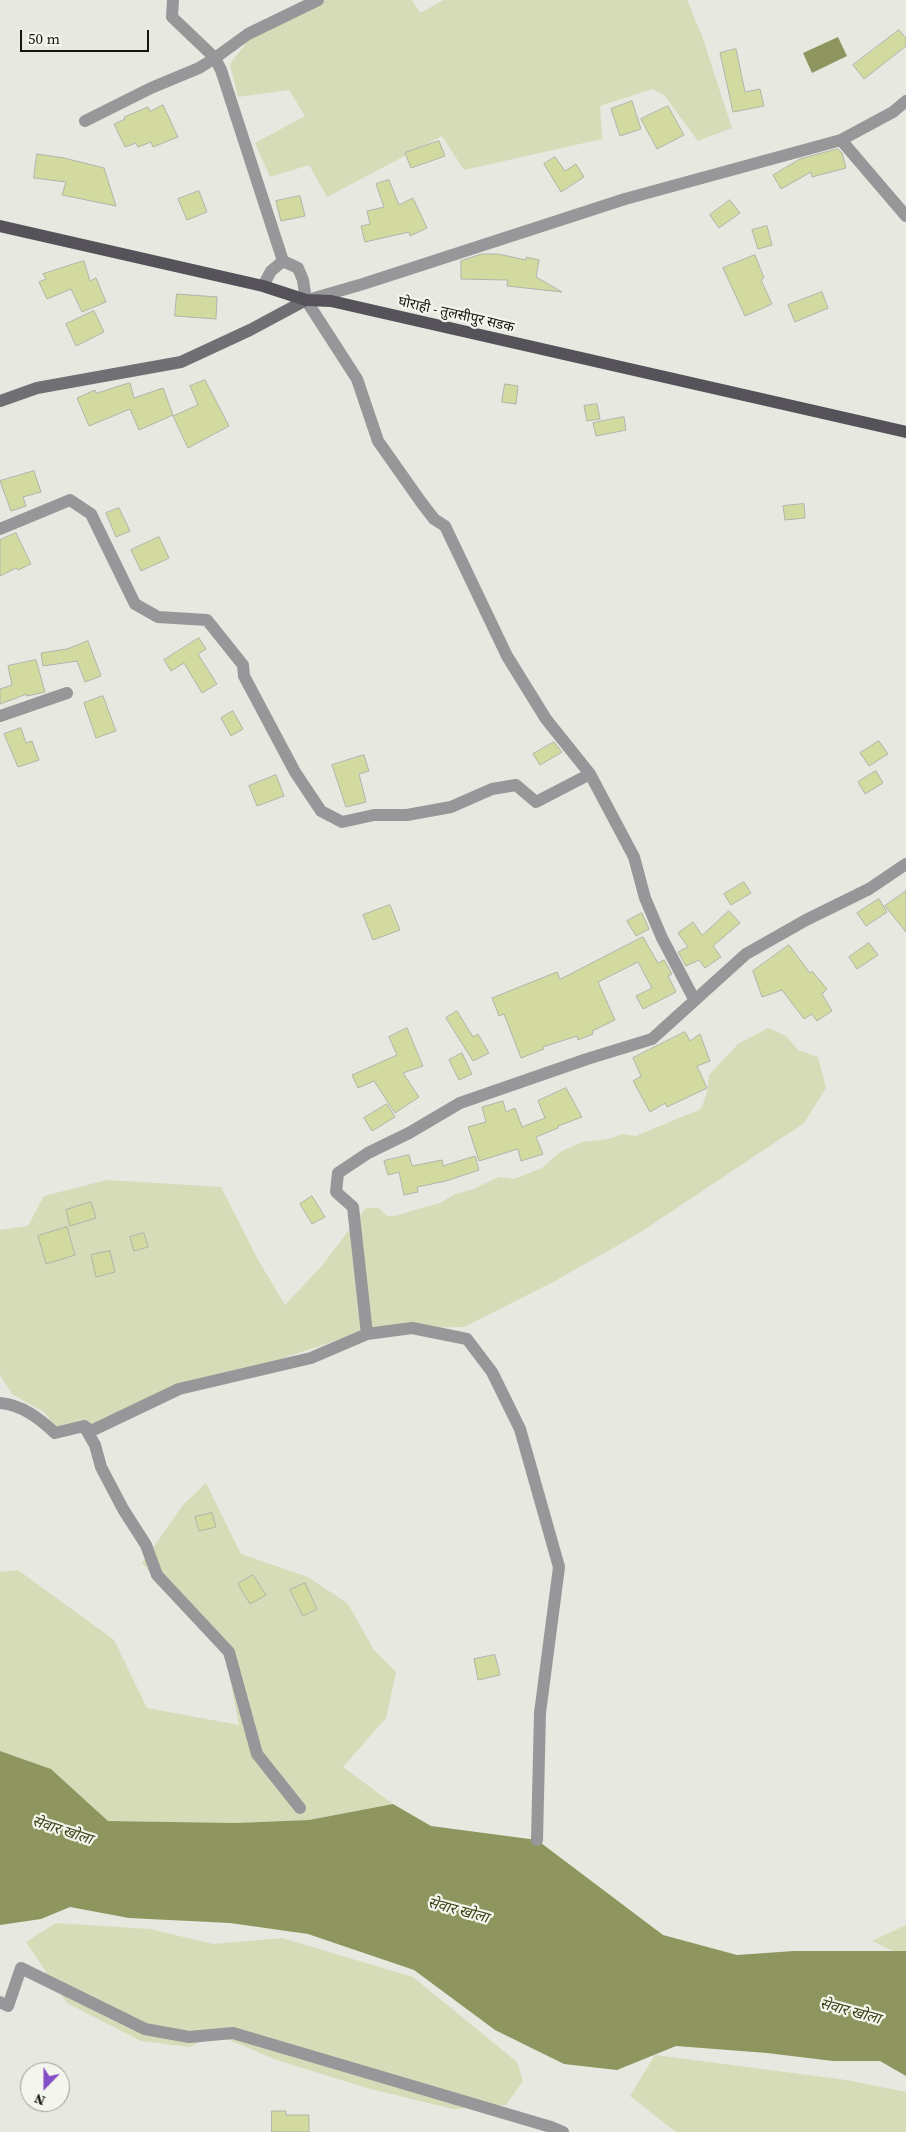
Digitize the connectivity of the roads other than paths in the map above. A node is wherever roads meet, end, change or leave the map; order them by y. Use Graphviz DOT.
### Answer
graph roads {
  1 [pos="173,0"];
  2 [pos="318,0"];
  3 [pos="215,58"];
  4 [pos="906,101"];
  5 [pos="85,121"];
  6 [pos="841,140"];
  7 [pos="906,216"];
  8 [pos="0,226"];
  9 [pos="282,261"];
  10 [pos="263,286"];
  11 [pos="306,300"];
  12 [pos="0,401"];
  13 [pos="906,432"];
  14 [pos="0,529"];
  15 [pos="67,693"];
  16 [pos="0,716"];
  17 [pos="590,774"];
  18 [pos="906,864"];
  19 [pos="694,999"];
  20 [pos="367,1334"];
  21 [pos="0,1403"];
  22 [pos="84,1426"];
  23 [pos="300,1808"];
  24 [pos="537,1840"];
  25 [pos="0,2002"];
  26 [pos="563,2132"];
  1 -- 3 [label="street"];
  2 -- 3 [label="street"];
  3 -- 5 [label="street"];
  3 -- 9 [label="street"];
  4 -- 6 [label="street"];
  6 -- 7 [label="street"];
  6 -- 11 [label="street"];
  8 -- 10 [label="main road, घोराही - तुलसीपुर सडक"];
  9 -- 10 [label="street"];
  9 -- 11 [label="street"];
  10 -- 11 [label="main road, घोराही - तुलसीपुर सडक"];
  11 -- 12 [label="street"];
  11 -- 13 [label="main road, घोराही - तुलसीपुर सडक"];
  11 -- 17 [label="street"];
  14 -- 17 [label="street"];
  15 -- 16 [label="street"];
  17 -- 19 [label="street"];
  18 -- 19 [label="street"];
  19 -- 20 [label="street"];
  20 -- 22 [label="street"];
  20 -- 24 [label="street"];
  21 -- 22 [label="street"];
  22 -- 23 [label="street"];
  25 -- 26 [label="street"];
}
